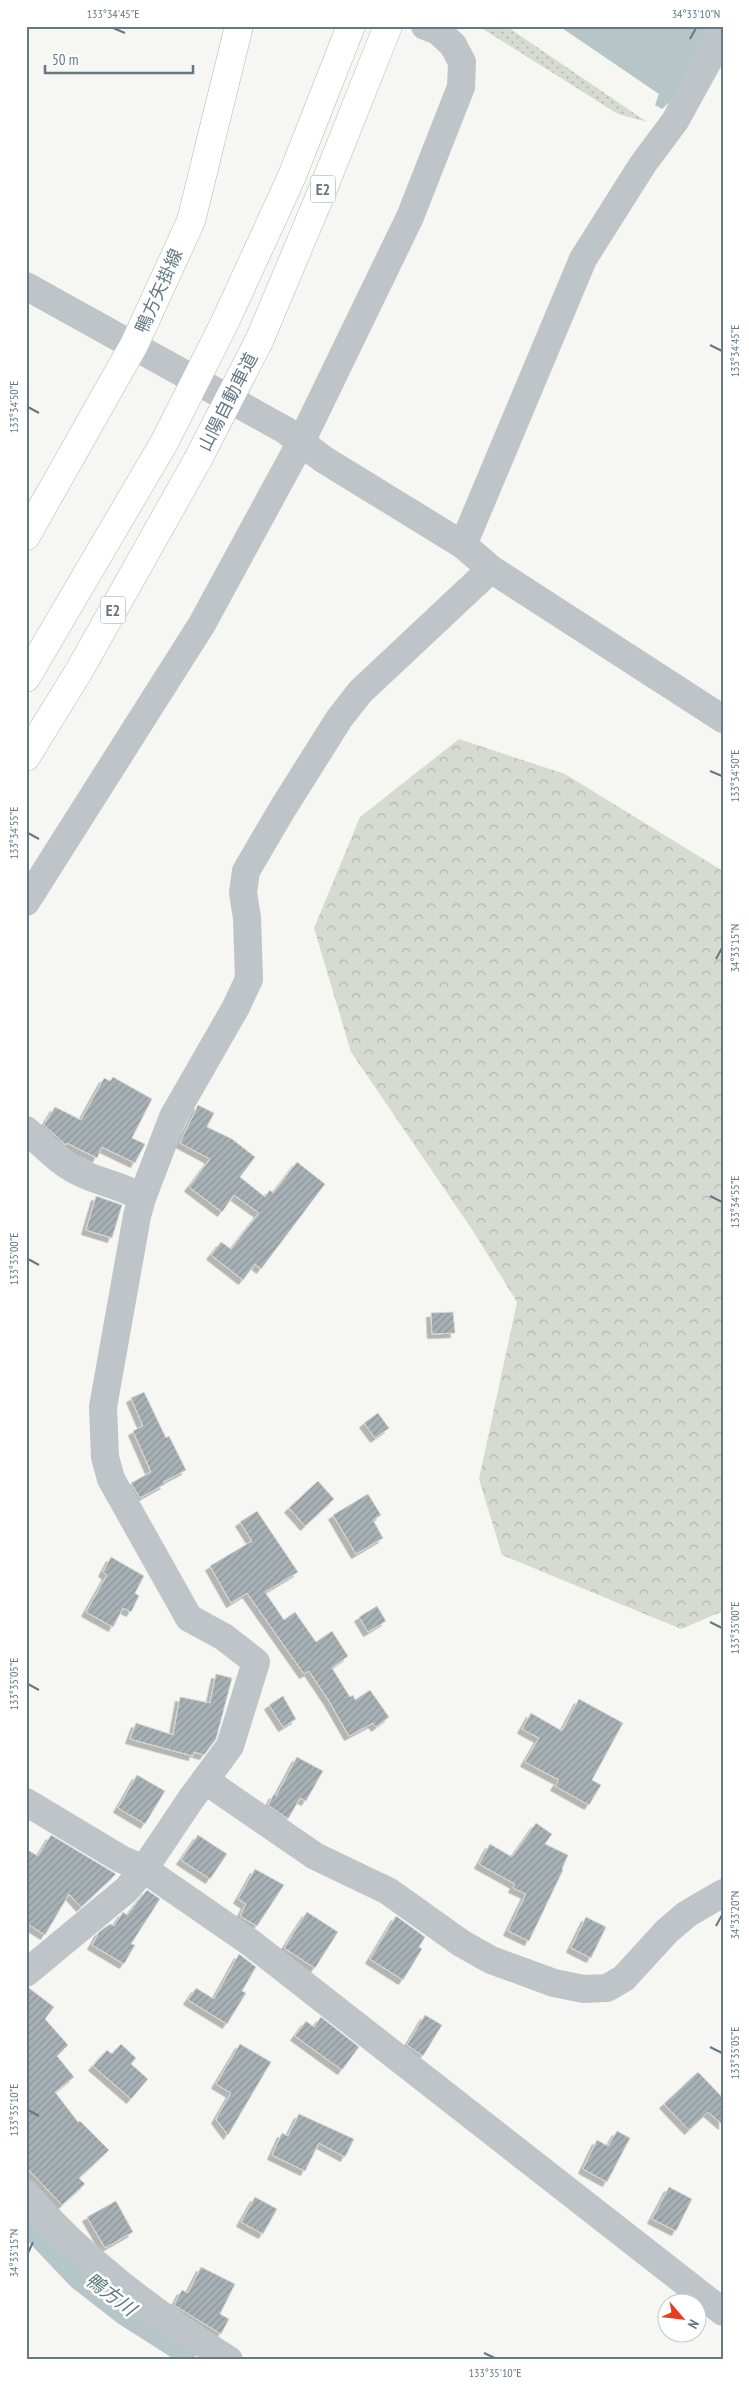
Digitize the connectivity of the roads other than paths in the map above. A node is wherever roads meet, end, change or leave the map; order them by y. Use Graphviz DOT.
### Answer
graph roads {
  1 [pos="239,26"];
  2 [pos="425,26"];
  3 [pos="350,27"];
  4 [pos="386,32"];
  5 [pos="723,34"];
  6 [pos="26,286"];
  7 [pos="134,345"];
  8 [pos="301,442"];
  9 [pos="26,536"];
  10 [pos="463,545"];
  11 [pos="491,569"];
  12 [pos="26,678"];
  13 [pos="723,719"];
  14 [pos="26,757"];
  15 [pos="26,902"];
  16 [pos="26,1130"];
  17 [pos="142,1198"];
  18 [pos="206,1781"];
  19 [pos="26,1802"];
  20 [pos="144,1869"];
  21 [pos="723,1893"];
  22 [pos="26,1973"];
  23 [pos="26,2194"];
  24 [pos="723,2312"];
  25 [pos="229,2360"];
  1 -- 7 [label="main road, 鴨方矢掛線"];
  2 -- 8 [label="street"];
  3 -- 12 [label="main road, E2, bridge"];
  4 -- 14 [label="main road, 山陽自動車道 / E2, bridge"];
  5 -- 10 [label="street"];
  6 -- 7 [label="street"];
  7 -- 8 [label="street"];
  7 -- 9 [label="main road, 鴨方矢掛線"];
  8 -- 10 [label="street"];
  8 -- 15 [label="street"];
  10 -- 11 [label="street"];
  11 -- 13 [label="street"];
  11 -- 17 [label="street"];
  16 -- 17 [label="street"];
  17 -- 18 [label="street"];
  18 -- 20 [label="street"];
  18 -- 21 [label="street"];
  19 -- 20 [label="street"];
  20 -- 22 [label="street"];
  20 -- 24 [label="street"];
  23 -- 25 [label="street"];
}
